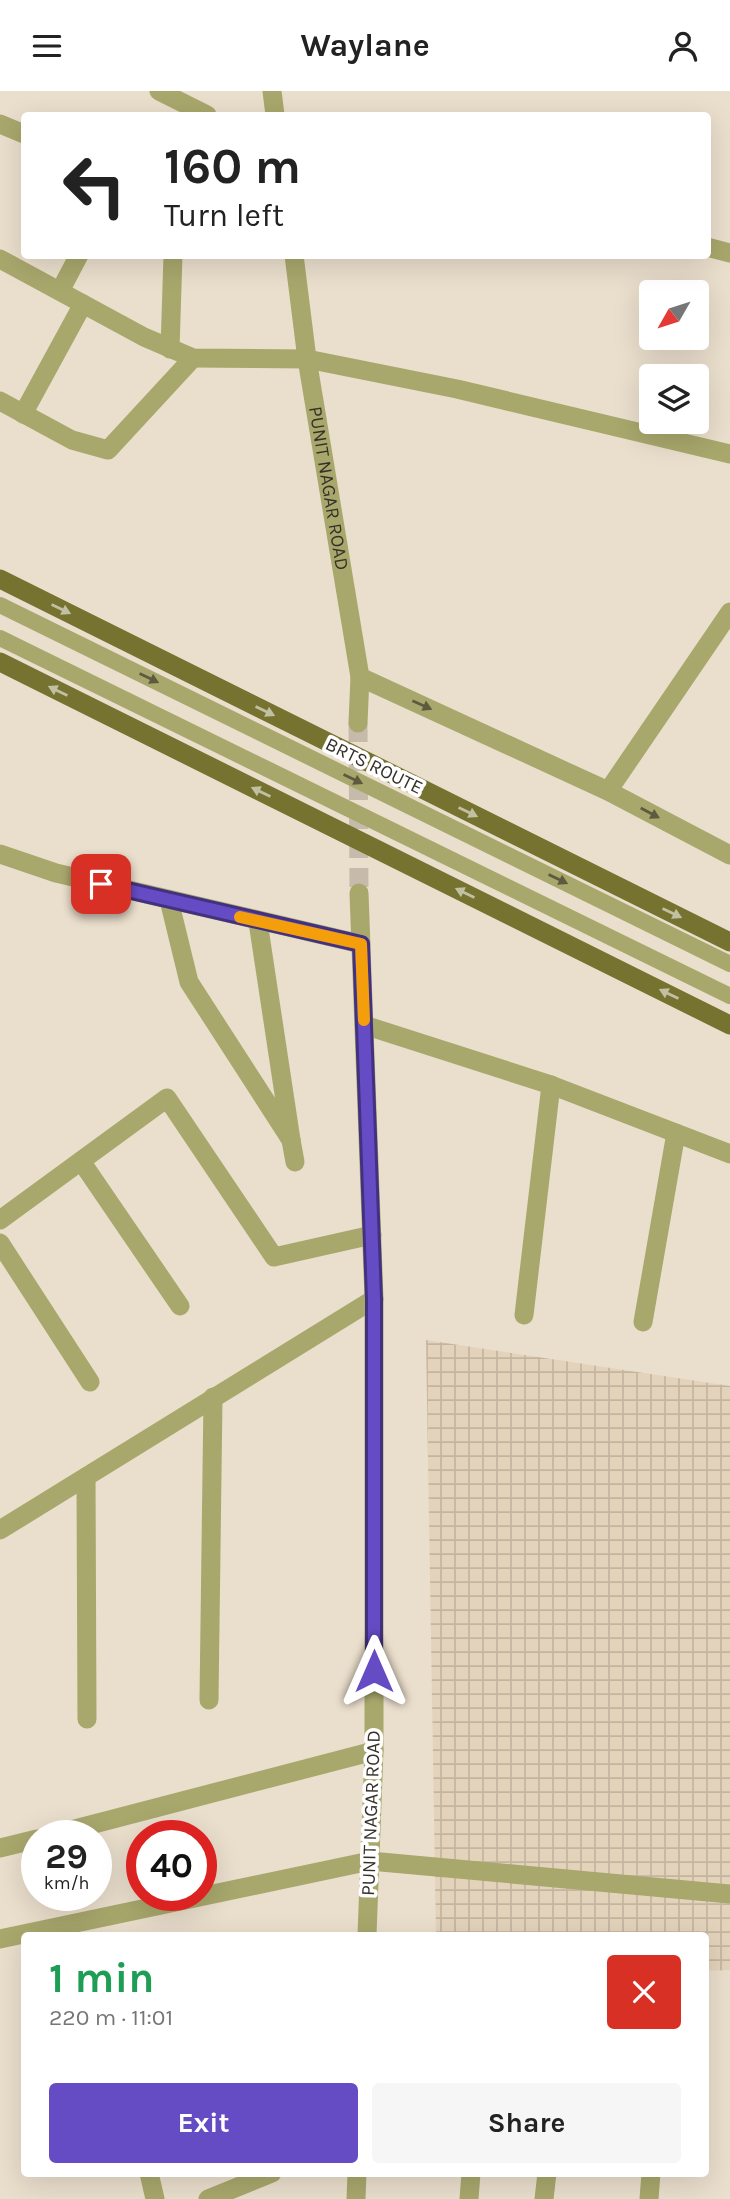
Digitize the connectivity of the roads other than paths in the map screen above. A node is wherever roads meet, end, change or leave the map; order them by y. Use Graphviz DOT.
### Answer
graph roads {
  1 [pos="159,91"];
  2 [pos="272,91"];
  3 [pos="200,112"];
  4 [pos="275,112"];
  5 [pos="0,124"];
  6 [pos="21,133"];
  7 [pos="711,248"];
  8 [pos="730,253"];
  9 [pos="0,259"];
  10 [pos="77,259"];
  11 [pos="173,259"];
  12 [pos="294,259"];
  13 [pos="60,291"];
  14 [pos="83,304"];
  15 [pos="170,349"];
  16 [pos="192,358"];
  17 [pos="307,359"];
  18 [pos="0,401"];
  19 [pos="23,414"];
  20 [pos="730,454"];
  21 [pos="0,579"];
  22 [pos="0,605"];
  23 [pos="730,612"];
  24 [pos="0,638"];
  25 [pos="0,662"];
  26 [pos="360,677"];
  27 [pos="358,723"];
  28 [pos="608,791"];
  29 [pos="0,854"];
  30 [pos="730,855"];
  31 [pos="359,893"];
  32 [pos="169,900"];
  33 [pos="258,922"];
  34 [pos="730,942"];
  35 [pos="361,944"];
  36 [pos="730,964"];
  37 [pos="730,996"];
  38 [pos="364,1025"];
  39 [pos="730,1025"];
  40 [pos="551,1085"];
  41 [pos="676,1133"];
  42 [pos="291,1140"];
  43 [pos="730,1154"];
  44 [pos="81,1161"];
  45 [pos="295,1162"];
  46 [pos="0,1220"];
  47 [pos="372,1235"];
  48 [pos="0,1243"];
  49 [pos="374,1299"];
  50 [pos="180,1306"];
  51 [pos="524,1315"];
  52 [pos="643,1322"];
  53 [pos="90,1382"];
  54 [pos="213,1398"];
  55 [pos="86,1476"];
  56 [pos="0,1530"];
  57 [pos="209,1700"];
  58 [pos="87,1719"];
  59 [pos="374,1751"];
  60 [pos="109,1820"];
  61 [pos="21,1843"];
  62 [pos="0,1848"];
  63 [pos="370,1861"];
  64 [pos="730,1894"];
  65 [pos="92,1928"];
  66 [pos="59,1932"];
  67 [pos="367,1932"];
  68 [pos="21,1936"];
  69 [pos="0,1939"];
  70 [pos="150,2177"];
  71 [pos="262,2177"];
  72 [pos="357,2177"];
  73 [pos="471,2177"];
  74 [pos="547,2177"];
  75 [pos="651,2177"];
  76 [pos="155,2199"];
  77 [pos="208,2199"];
  78 [pos="356,2199"];
  79 [pos="468,2199"];
  80 [pos="544,2199"];
  81 [pos="649,2199"];
  1 -- 3 [label="street"];
  2 -- 4 [label="street"];
  5 -- 6 [label="street"];
  7 -- 8 [label="street"];
  9 -- 13 [label="street"];
  10 -- 13 [label="street"];
  11 -- 15 [label="street"];
  12 -- 17 [label="street, PUNIT NAGAR ROAD"];
  13 -- 14 [label="street"];
  14 -- 15 [label="street"];
  14 -- 19 [label="street"];
  15 -- 16 [label="street"];
  16 -- 17 [label="street"];
  16 -- 19 [label="street"];
  17 -- 20 [label="street"];
  17 -- 26 [label="street, PUNIT NAGAR ROAD"];
  18 -- 19 [label="street"];
  21 -- 34 [label="main road, one-way"];
  22 -- 36 [label="lane, BRTS ROUTE, one-way"];
  23 -- 28 [label="street"];
  24 -- 37 [label="lane"];
  39 -- 25 [label="main road, one-way"];
  26 -- 27 [label="street, PUNIT NAGAR ROAD"];
  26 -- 28 [label="street, one-way"];
  28 -- 30 [label="street, one-way"];
  29 -- 32 [label="street"];
  31 -- 35 [label="street, PUNIT NAGAR ROAD"];
  32 -- 33 [label="street"];
  32 -- 42 [label="street"];
  33 -- 35 [label="street"];
  33 -- 42 [label="street"];
  35 -- 38 [label="street, PUNIT NAGAR ROAD"];
  38 -- 40 [label="street"];
  38 -- 47 [label="street, PUNIT NAGAR ROAD"];
  40 -- 41 [label="street"];
  40 -- 51 [label="street"];
  41 -- 43 [label="street"];
  41 -- 52 [label="street"];
  42 -- 45 [label="street"];
  44 -- 46 [label="street"];
  44 -- 47 [label="street"];
  44 -- 50 [label="street"];
  47 -- 49 [label="street, PUNIT NAGAR ROAD"];
  48 -- 53 [label="street"];
  49 -- 54 [label="street"];
  49 -- 59 [label="street, PUNIT NAGAR ROAD"];
  54 -- 55 [label="street"];
  54 -- 57 [label="street"];
  55 -- 56 [label="street"];
  55 -- 58 [label="street"];
  59 -- 60 [label="street"];
  59 -- 63 [label="street, PUNIT NAGAR ROAD"];
  61 -- 62 [label="street"];
  63 -- 64 [label="street"];
  63 -- 65 [label="street"];
  63 -- 67 [label="street, PUNIT NAGAR ROAD"];
  65 -- 66 [label="street"];
  68 -- 69 [label="street"];
  70 -- 76 [label="street"];
  71 -- 77 [label="street"];
  72 -- 78 [label="street"];
  73 -- 79 [label="street"];
  74 -- 80 [label="street"];
  75 -- 81 [label="street"];
}
